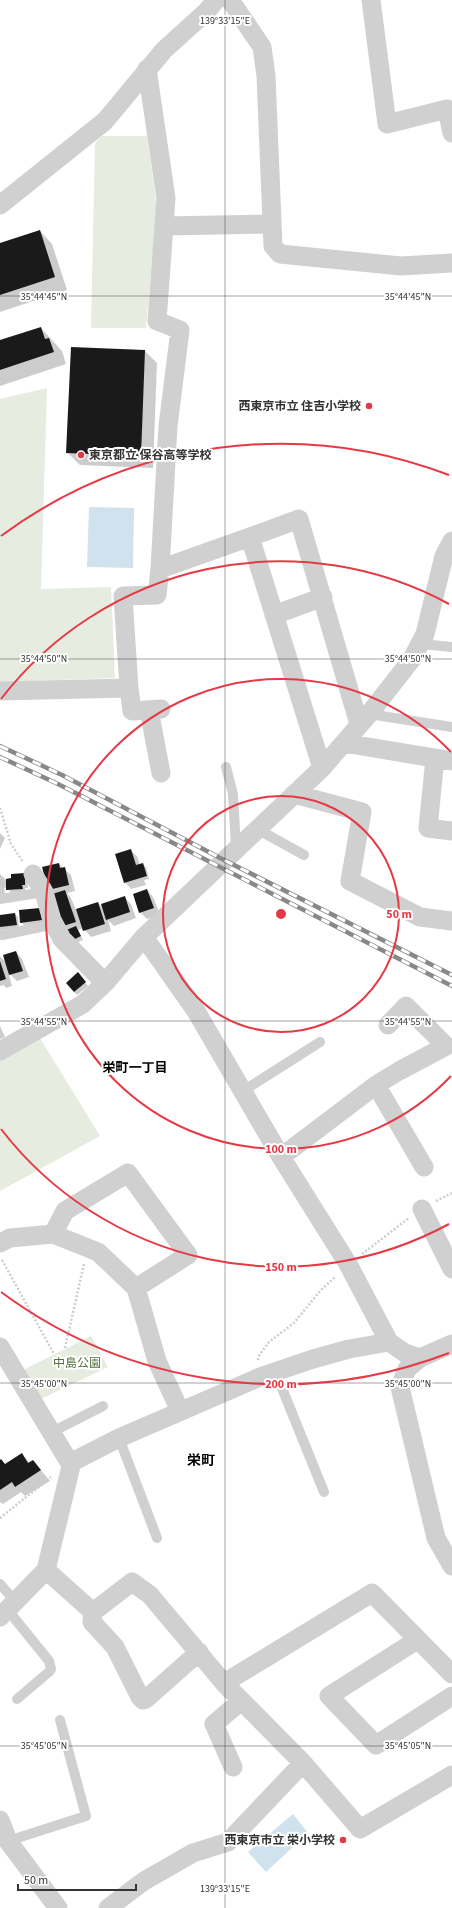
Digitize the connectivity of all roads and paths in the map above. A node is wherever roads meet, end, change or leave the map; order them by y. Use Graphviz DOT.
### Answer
graph roads {
  1 [pos="216,0"];
  2 [pos="230,0"];
  3 [pos="371,0"];
  4 [pos="147,69"];
  5 [pos="452,133"];
  6 [pos="0,205"];
  7 [pos="272,224"];
  8 [pos="164,226"];
  9 [pos="452,263"];
  10 [pos="250,537"];
  11 [pos="449,551"];
  12 [pos="160,569"];
  13 [pos="323,597"];
  14 [pos="274,615"];
  15 [pos="421,644"];
  16 [pos="452,647"];
  17 [pos="129,688"];
  18 [pos="0,691"];
  19 [pos="364,719"];
  20 [pos="452,727"];
  21 [pos="344,743"];
  22 [pos="443,760"];
  23 [pos="226,767"];
  24 [pos="322,768"];
  25 [pos="161,773"];
  26 [pos="294,794"];
  27 [pos="0,808"];
  28 [pos="257,829"];
  29 [pos="452,831"];
  30 [pos="236,848"];
  31 [pos="304,855"];
  32 [pos="33,874"];
  33 [pos="44,892"];
  34 [pos="0,899"];
  35 [pos="452,921"];
  36 [pos="55,924"];
  37 [pos="2,935"];
  38 [pos="144,937"];
  39 [pos="105,983"];
  40 [pos="388,1025"];
  41 [pos="320,1042"];
  42 [pos="449,1045"];
  43 [pos="0,1051"];
  44 [pos="376,1085"];
  45 [pos="242,1091"];
  46 [pos="281,1158"];
  47 [pos="424,1167"];
  48 [pos="452,1193"];
  49 [pos="422,1209"];
  50 [pos="53,1234"];
  51 [pos="0,1243"];
  52 [pos="87,1248"];
  53 [pos="0,1256"];
  54 [pos="348,1264"];
  55 [pos="452,1269"];
  56 [pos="136,1288"];
  57 [pos="389,1342"];
  58 [pos="452,1344"];
  59 [pos="0,1347"];
  60 [pos="65,1348"];
  61 [pos="54,1354"];
  62 [pos="420,1358"];
  63 [pos="267,1374"];
  64 [pos="103,1406"];
  65 [pos="180,1411"];
  66 [pos="52,1432"];
  67 [pos="119,1438"];
  68 [pos="70,1461"];
  69 [pos="324,1492"];
  70 [pos="0,1518"];
  71 [pos="157,1538"];
  72 [pos="452,1566"];
  73 [pos="46,1570"];
  74 [pos="0,1584"];
  75 [pos="8,1609"];
  76 [pos="93,1612"];
  77 [pos="417,1640"];
  78 [pos="198,1652"];
  79 [pos="452,1674"];
  80 [pos="224,1683"];
  81 [pos="452,1696"];
  82 [pos="17,1699"];
  83 [pos="241,1701"];
  84 [pos="60,1720"];
  85 [pos="302,1764"];
  86 [pos="233,1767"];
  87 [pos="452,1775"];
  88 [pos="0,1820"];
  89 [pos="4,1843"];
  90 [pos="58,1908"];
  91 [pos="108,1908"];
  1 -- 4 [label="street"];
  2 -- 7 [label="street"];
  3 -- 5 [label="street"];
  4 -- 6 [label="street"];
  4 -- 8 [label="street"];
  7 -- 8 [label="street"];
  7 -- 9 [label="street"];
  8 -- 12 [label="street"];
  10 -- 12 [label="street"];
  10 -- 13 [label="street"];
  10 -- 14 [label="street"];
  11 -- 15 [label="street"];
  12 -- 17 [label="street"];
  13 -- 14 [label="street"];
  13 -- 19 [label="street"];
  14 -- 24 [label="street"];
  15 -- 16 [label="lane"];
  15 -- 19 [label="street"];
  17 -- 18 [label="street"];
  17 -- 25 [label="street"];
  19 -- 20 [label="lane"];
  19 -- 21 [label="street"];
  21 -- 22 [label="street"];
  21 -- 24 [label="street"];
  22 -- 29 [label="street"];
  23 -- 30 [label="lane"];
  24 -- 26 [label="street"];
  26 -- 28 [label="street"];
  26 -- 35 [label="street"];
  27 -- 32 [label="path"];
  28 -- 30 [label="street"];
  28 -- 31 [label="lane"];
  30 -- 38 [label="street"];
  32 -- 33 [label="street"];
  33 -- 34 [label="lane"];
  33 -- 36 [label="street"];
  36 -- 37 [label="lane"];
  36 -- 39 [label="street"];
  38 -- 39 [label="street"];
  38 -- 45 [label="street"];
  39 -- 43 [label="street"];
  40 -- 42 [label="street"];
  41 -- 45 [label="lane"];
  42 -- 44 [label="street"];
  44 -- 46 [label="street"];
  44 -- 47 [label="street"];
  45 -- 46 [label="street"];
  46 -- 54 [label="street"];
  48 -- 49 [label="path"];
  49 -- 54 [label="path"];
  49 -- 55 [label="street"];
  50 -- 51 [label="street"];
  50 -- 52 [label="street"];
  50 -- 56 [label="street"];
  52 -- 56 [label="street"];
  52 -- 60 [label="path"];
  53 -- 61 [label="path"];
  54 -- 57 [label="street"];
  54 -- 63 [label="path"];
  56 -- 65 [label="street"];
  57 -- 62 [label="street"];
  57 -- 63 [label="street"];
  58 -- 62 [label="street"];
  59 -- 66 [label="street"];
  62 -- 72 [label="street"];
  63 -- 65 [label="street"];
  63 -- 69 [label="lane"];
  64 -- 66 [label="lane"];
  65 -- 67 [label="street"];
  66 -- 68 [label="street"];
  67 -- 68 [label="street"];
  67 -- 71 [label="lane"];
  68 -- 70 [label="path"];
  68 -- 73 [label="street"];
  73 -- 75 [label="street"];
  73 -- 76 [label="street"];
  74 -- 75 [label="lane"];
  75 -- 82 [label="lane"];
  76 -- 78 [label="street"];
  76 -- 78 [label="street"];
  77 -- 79 [label="street"];
  77 -- 80 [label="street"];
  77 -- 81 [label="street"];
  78 -- 80 [label="street"];
  80 -- 83 [label="street"];
  83 -- 85 [label="street"];
  83 -- 86 [label="street"];
  84 -- 89 [label="lane"];
  85 -- 87 [label="street"];
  85 -- 91 [label="street"];
  88 -- 89 [label="street"];
  89 -- 90 [label="street"];
}
